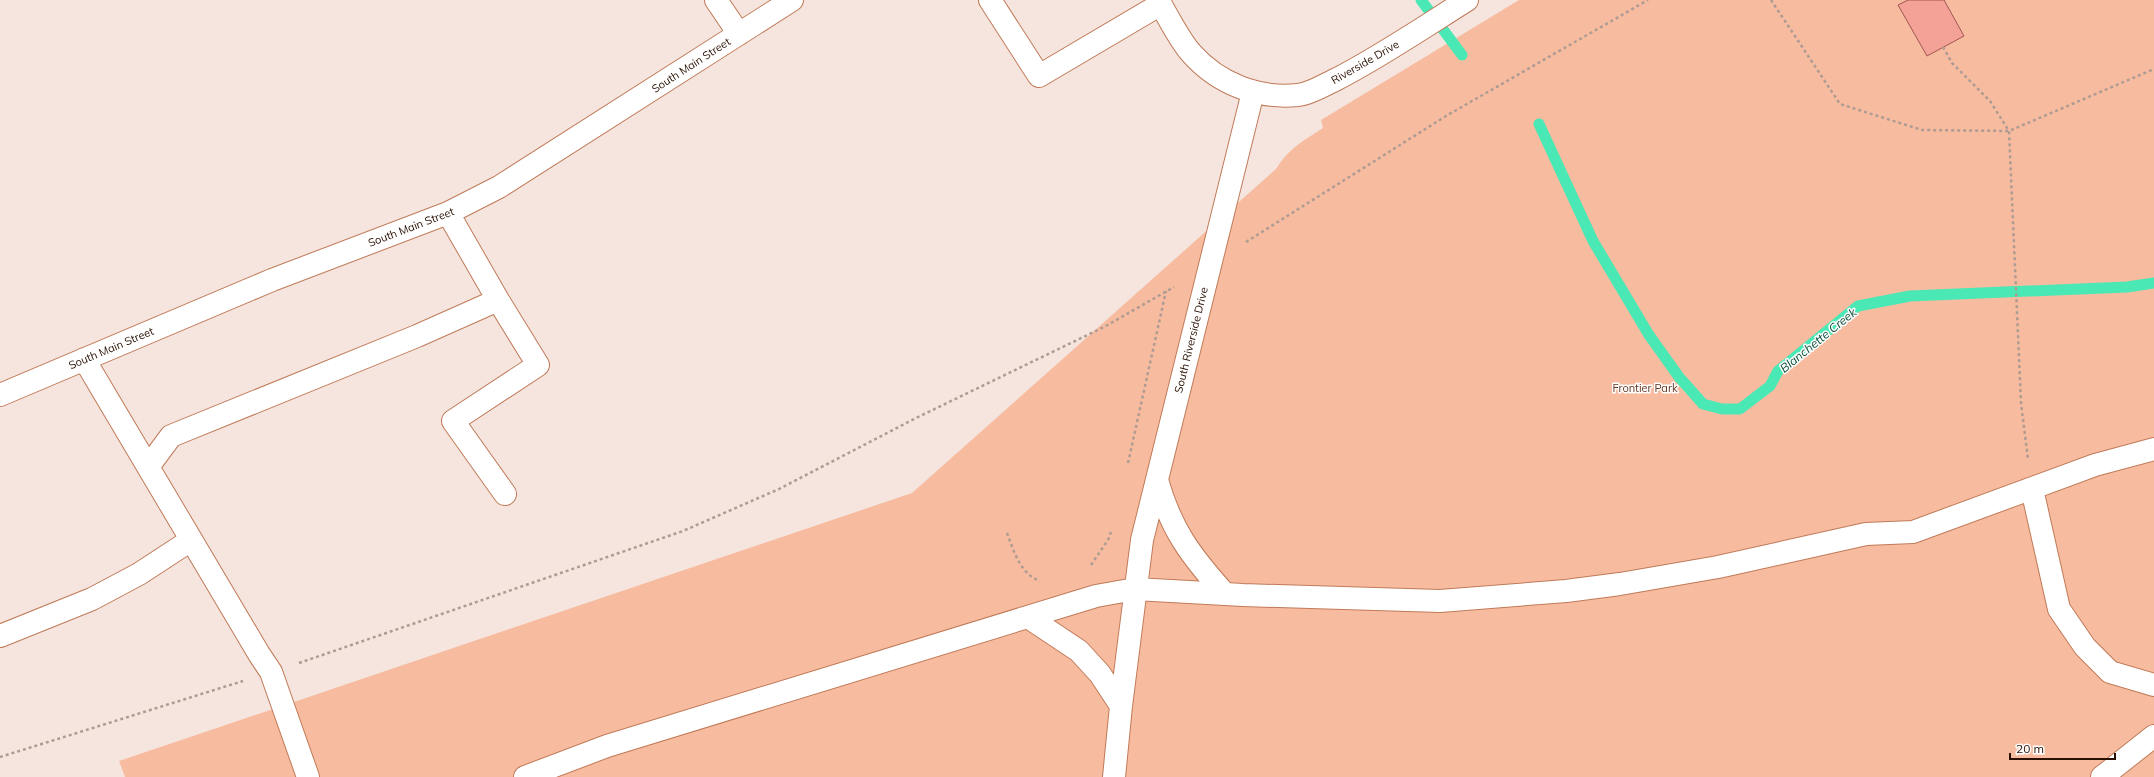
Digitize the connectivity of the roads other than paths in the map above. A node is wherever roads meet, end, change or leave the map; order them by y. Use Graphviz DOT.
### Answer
graph roads {
  1 [pos="716,0"];
  2 [pos="792,0"];
  3 [pos="990,0"];
  4 [pos="1467,0"];
  5 [pos="1159,2"];
  6 [pos="739,34"];
  7 [pos="1253,92"];
  8 [pos="448,213"];
  9 [pos="498,300"];
  10 [pos="84,359"];
  11 [pos="0,396"];
  12 [pos="2153,449"];
  13 [pos="148,467"];
  14 [pos="1156,479"];
  15 [pos="2032,489"];
  16 [pos="505,494"];
  17 [pos="191,540"];
  18 [pos="1135,589"];
  19 [pos="1224,594"];
  20 [pos="1028,617"];
  21 [pos="0,636"];
  22 [pos="2154,685"];
  23 [pos="1121,706"];
  24 [pos="2154,736"];
  25 [pos="308,777"];
  26 [pos="525,777"];
  27 [pos="1114,777"];
  28 [pos="2102,777"];
  1 -- 6 [label="street"];
  2 -- 6 [label="street, South Main Street"];
  3 -- 5 [label="street"];
  4 -- 7 [label="street, Riverside Drive"];
  5 -- 7 [label="street, Riverside Drive"];
  6 -- 8 [label="street, South Main Street"];
  7 -- 14 [label="street, South Riverside Drive"];
  8 -- 9 [label="street"];
  8 -- 10 [label="street, South Main Street"];
  9 -- 13 [label="street"];
  9 -- 16 [label="street"];
  10 -- 11 [label="street, South Main Street"];
  10 -- 13 [label="street"];
  12 -- 15 [label="street"];
  13 -- 17 [label="street"];
  14 -- 18 [label="street, South Riverside Drive"];
  14 -- 19 [label="street"];
  15 -- 19 [label="street"];
  15 -- 22 [label="street"];
  17 -- 21 [label="street"];
  17 -- 25 [label="street"];
  18 -- 19 [label="street"];
  18 -- 20 [label="street"];
  18 -- 23 [label="street, South Riverside Drive"];
  20 -- 23 [label="street"];
  20 -- 26 [label="street"];
  23 -- 27 [label="street, South Riverside Drive"];
  24 -- 28 [label="street"];
}
